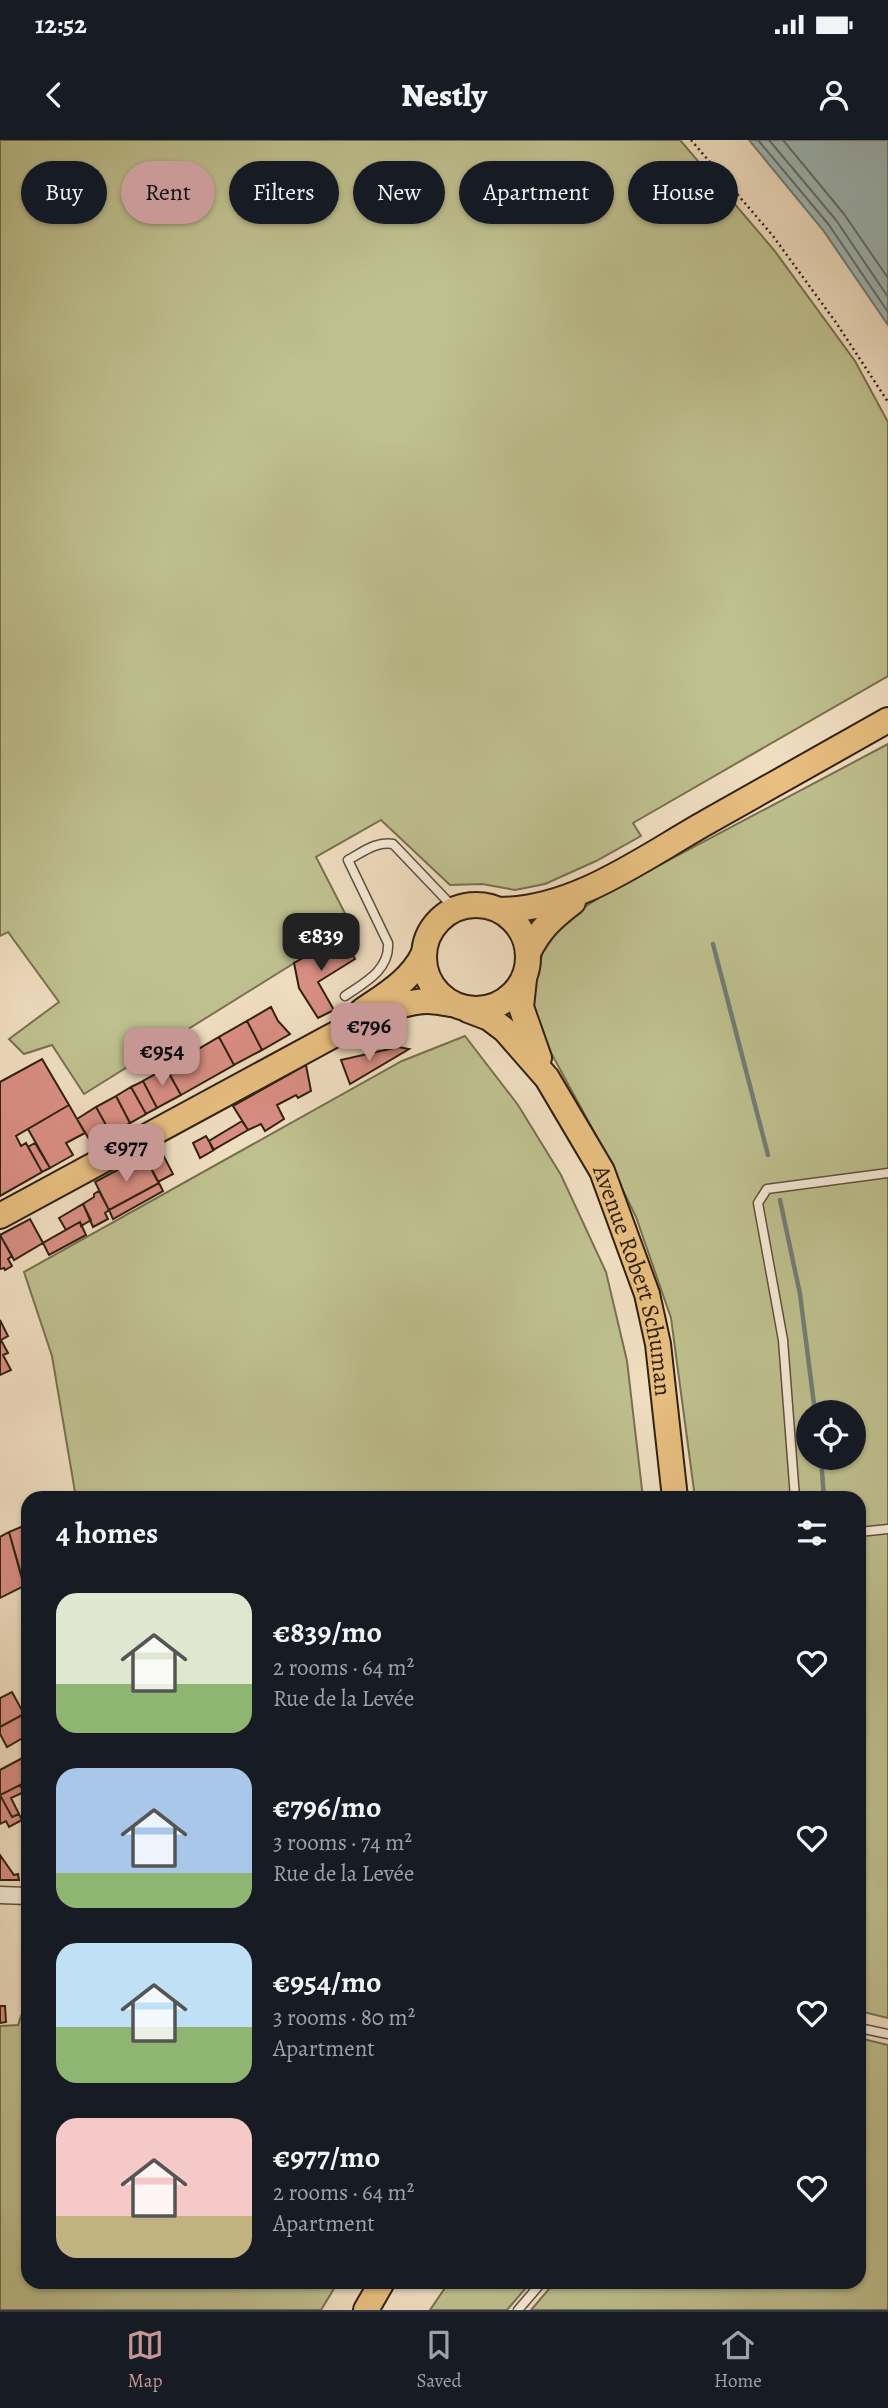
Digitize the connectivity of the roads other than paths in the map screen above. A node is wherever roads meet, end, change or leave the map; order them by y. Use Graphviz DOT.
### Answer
graph roads {
  1 [pos="888,720"];
  2 [pos="598,883"];
  3 [pos="454,909"];
  4 [pos="499,910"];
  5 [pos="423,955"];
  6 [pos="526,965"];
  7 [pos="345,996"];
  8 [pos="459,1007"];
  9 [pos="332,1036"];
  10 [pos="547,1078"];
  11 [pos="888,1172"];
  12 [pos="0,1216"];
  13 [pos="675,1491"];
  14 [pos="794,1491"];
  15 [pos="888,1529"];
  16 [pos="866,1531"];
  17 [pos="0,1895"];
  18 [pos="21,1896"];
  19 [pos="866,2029"];
  20 [pos="888,2034"];
  21 [pos="378,2289"];
  22 [pos="536,2289"];
  23 [pos="366,2310"];
  24 [pos="518,2310"];
  1 -- 2 [label="main road"];
  2 -- 4 [label="main road"];
  2 -- 6 [label="main road"];
  3 -- 4 [label="main road"];
  3 -- 5 [label="main road"];
  3 -- 7 [label="lane"];
  4 -- 6 [label="main road"];
  5 -- 8 [label="main road"];
  5 -- 9 [label="main road"];
  6 -- 8 [label="main road"];
  6 -- 10 [label="main road, Avenue Robert Schuman"];
  8 -- 9 [label="main road"];
  8 -- 10 [label="main road, Avenue Robert Schuman"];
  9 -- 12 [label="main road"];
  10 -- 13 [label="main road, Avenue Robert Schuman"];
  11 -- 14 [label="lane"];
  15 -- 16 [label="lane"];
  17 -- 18 [label="street"];
  19 -- 20 [label="lane"];
  21 -- 23 [label="main road"];
  22 -- 24 [label="lane"];
}
